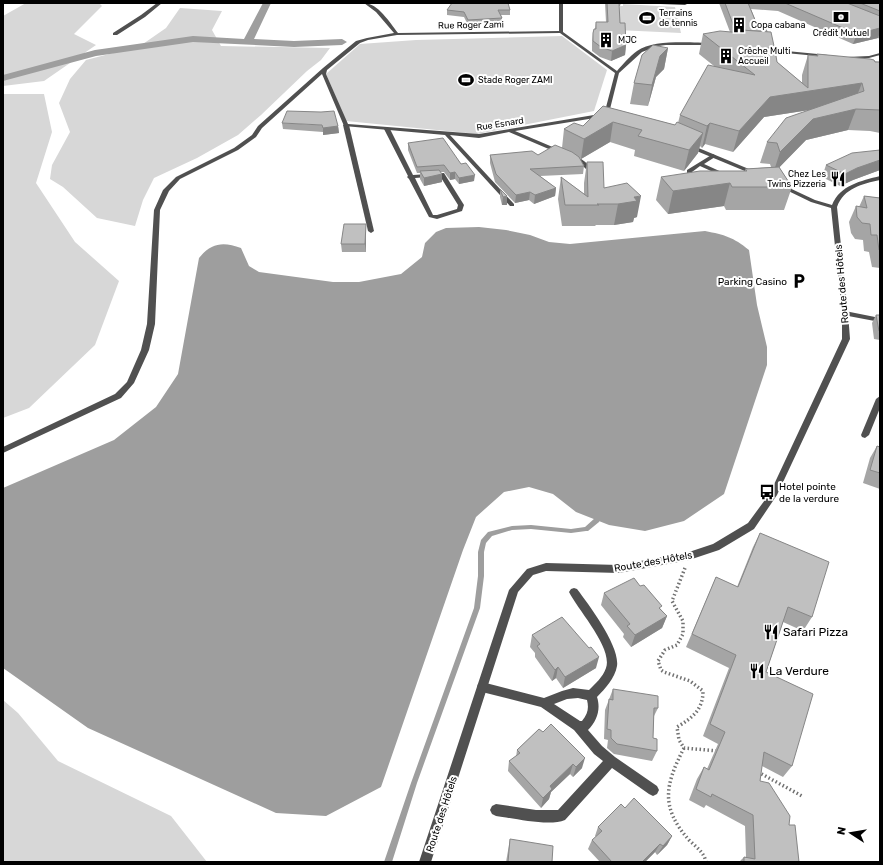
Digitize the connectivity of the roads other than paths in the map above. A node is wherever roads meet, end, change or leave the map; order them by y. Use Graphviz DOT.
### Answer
graph roads {
  1 [pos="160,3"];
  2 [pos="366,3"];
  3 [pos="561,3"];
  4 [pos="660,3"];
  5 [pos="685,4"];
  6 [pos="561,32"];
  7 [pos="115,34"];
  8 [pos="396,34"];
  9 [pos="715,44"];
  10 [pos="764,49"];
  11 [pos="880,54"];
  12 [pos="837,57"];
  13 [pos="843,57"];
  14 [pos="325,69"];
  15 [pos="617,73"];
  16 [pos="607,112"];
  17 [pos="614,115"];
  18 [pos="346,125"];
  19 [pos="387,129"];
  20 [pos="509,131"];
  21 [pos="447,135"];
  22 [pos="685,144"];
  23 [pos="713,156"];
  24 [pos="700,164"];
  25 [pos="592,172"];
  26 [pos="757,175"];
  27 [pos="410,177"];
  28 [pos="728,178"];
  29 [pos="880,178"];
  30 [pos="703,181"];
  31 [pos="778,185"];
  32 [pos="512,205"];
  33 [pos="834,207"];
  34 [pos="371,231"];
  35 [pos="846,313"];
  36 [pos="880,320"];
  37 [pos="880,399"];
  38 [pos="865,435"];
  39 [pos="3,450"];
  40 [pos="574,592"];
  41 [pos="482,687"];
  42 [pos="591,696"];
  43 [pos="544,703"];
  44 [pos="578,726"];
  45 [pos="611,762"];
  46 [pos="652,790"];
  47 [pos="496,810"];
  48 [pos="425,862"];
  1 -- 7 [label="street"];
  2 -- 8 [label="street"];
  3 -- 6 [label="street"];
  4 -- 5 [label="street"];
  6 -- 8 [label="street, Rue Roger Zami"];
  6 -- 15 [label="street"];
  8 -- 14 [label="street, Rue Roger Zami"];
  9 -- 15 [label="street"];
  10 -- 12 [label="street"];
  11 -- 13 [label="street"];
  14 -- 18 [label="street"];
  14 -- 39 [label="street, Rue Roger Zami"];
  15 -- 16 [label="street"];
  16 -- 17 [label="street"];
  16 -- 20 [label="street, Rue Esnard"];
  18 -- 19 [label="street, Rue Esnard"];
  18 -- 34 [label="street"];
  19 -- 21 [label="street, Rue Esnard"];
  19 -- 27 [label="street"];
  20 -- 21 [label="street, Rue Esnard"];
  20 -- 25 [label="street"];
  21 -- 32 [label="street"];
  22 -- 23 [label="street"];
  23 -- 24 [label="street"];
  23 -- 26 [label="street"];
  24 -- 28 [label="street"];
  24 -- 30 [label="street"];
  27 -- 27 [label="street"];
  29 -- 33 [label="street"];
  31 -- 33 [label="street"];
  33 -- 35 [label="street, Route des Hôtels"];
  35 -- 36 [label="street"];
  35 -- 41 [label="street, Route des Hôtels"];
  37 -- 38 [label="street"];
  40 -- 42 [label="street"];
  41 -- 43 [label="street"];
  41 -- 48 [label="street, Route des Hôtels"];
  42 -- 43 [label="street"];
  42 -- 44 [label="street"];
  43 -- 44 [label="street"];
  44 -- 45 [label="street"];
  45 -- 46 [label="street"];
  45 -- 47 [label="street"];
}
